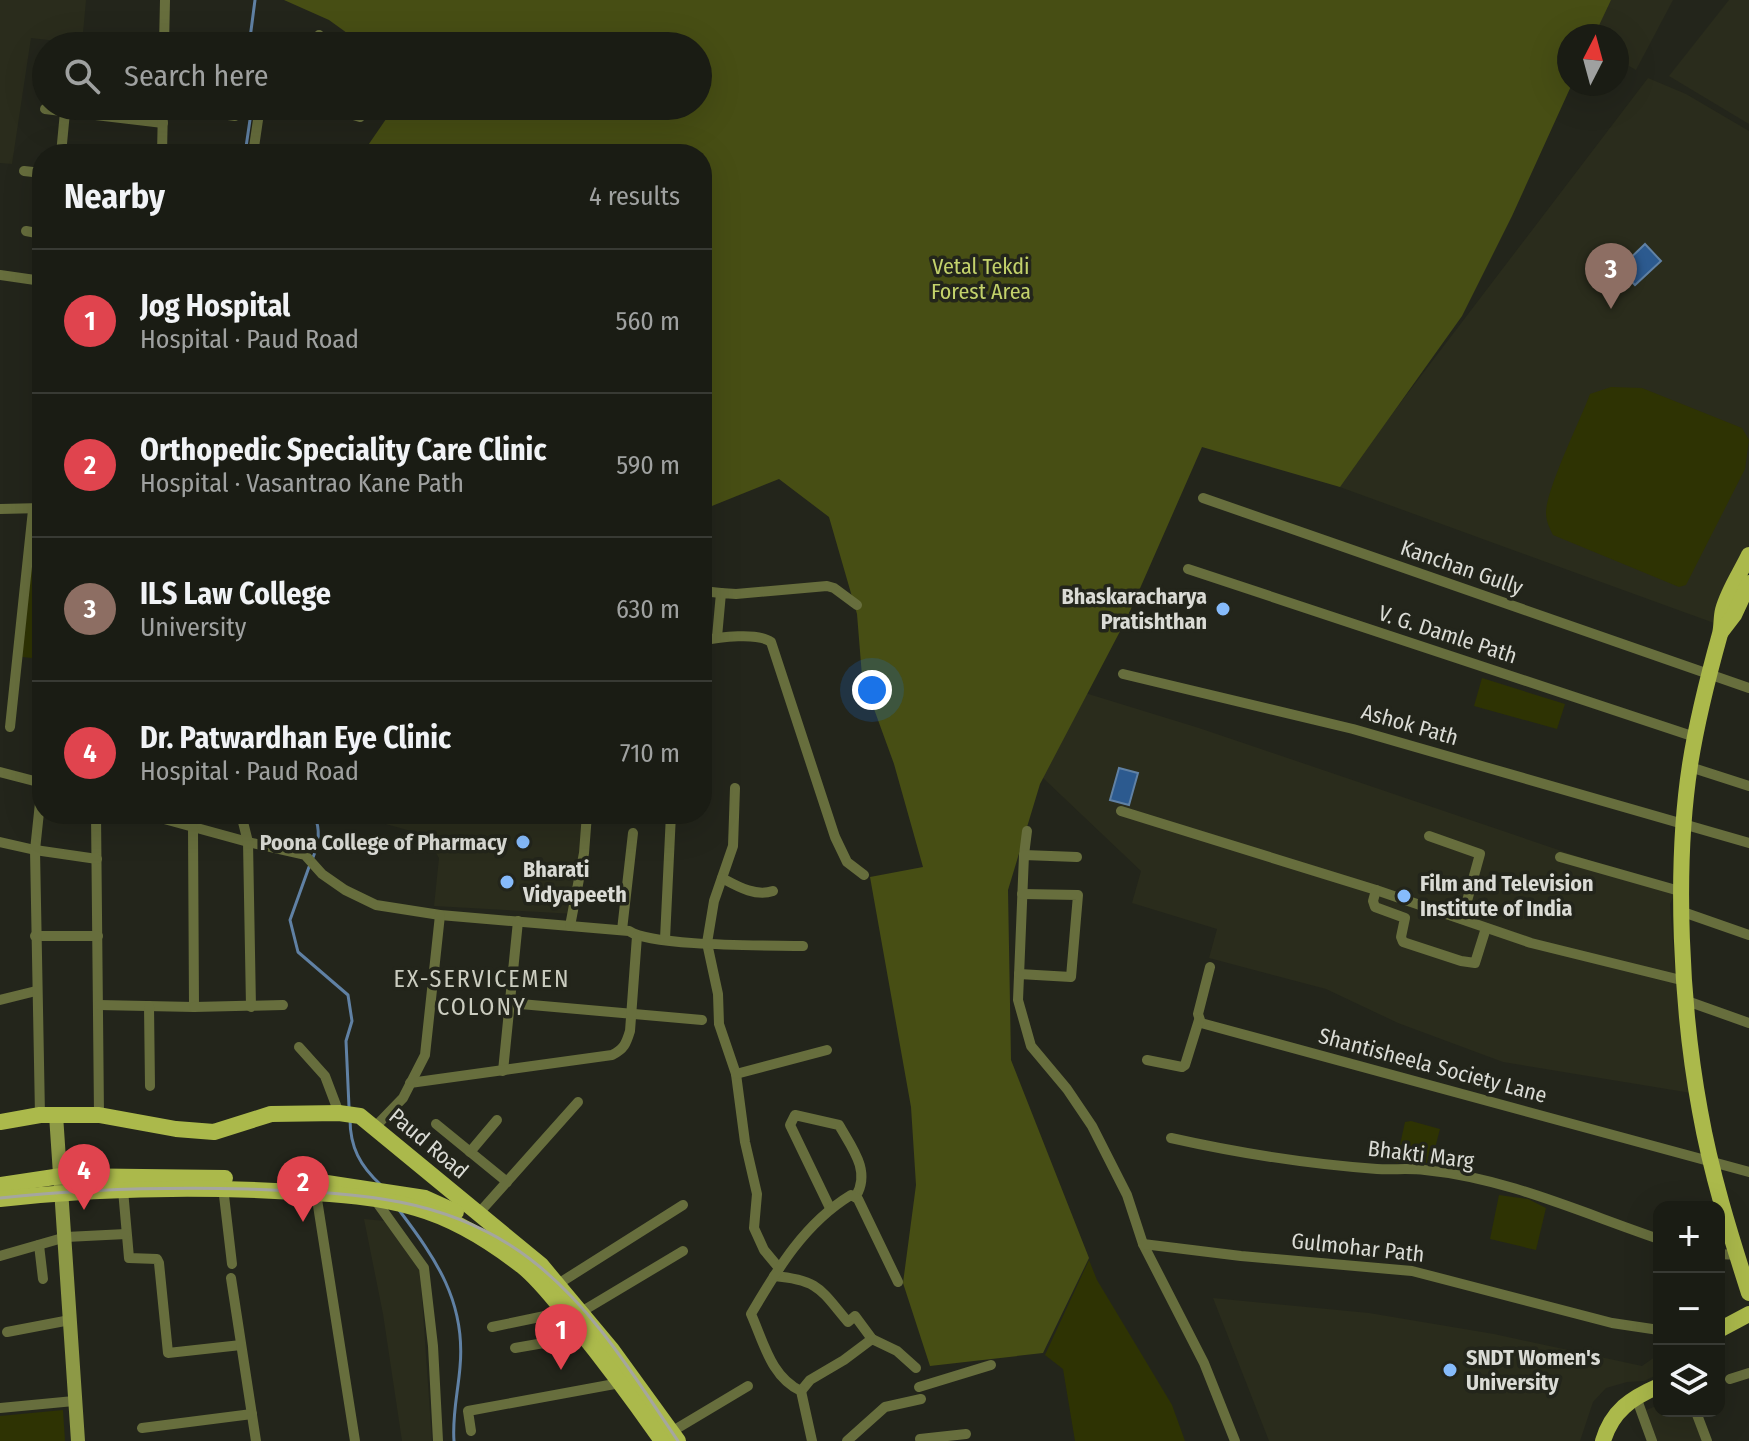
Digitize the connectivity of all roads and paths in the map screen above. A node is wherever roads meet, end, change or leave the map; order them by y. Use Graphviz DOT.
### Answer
graph roads {
  1 [pos="165,0"];
  2 [pos="164,32"];
  3 [pos="64,120"];
  4 [pos="136,120"];
  5 [pos="163,120"];
  6 [pos="258,120"];
  7 [pos="163,123"];
  8 [pos="62,144"];
  9 [pos="162,144"];
  10 [pos="254,144"];
  11 [pos="24,171"];
  12 [pos="32,172"];
  13 [pos="26,231"];
  14 [pos="32,232"];
  15 [pos="0,275"];
  16 [pos="32,280"];
  17 [pos="1203,498"];
  18 [pos="0,509"];
  19 [pos="32,509"];
  20 [pos="1749,555"];
  21 [pos="32,556"];
  22 [pos="1188,569"];
  23 [pos="1749,583"];
  24 [pos="712,592"];
  25 [pos="721,593"];
  26 [pos="857,605"];
  27 [pos="1735,615"];
  28 [pos="717,637"];
  29 [pos="712,638"];
  30 [pos="1123,674"];
  31 [pos="1708,674"];
  32 [pos="1749,688"];
  33 [pos="10,727"];
  34 [pos="1695,737"];
  35 [pos="1690,767"];
  36 [pos="0,772"];
  37 [pos="32,780"];
  38 [pos="1749,786"];
  39 [pos="735,788"];
  40 [pos="1121,811"];
  41 [pos="1685,822"];
  42 [pos="38,824"];
  43 [pos="96,824"];
  44 [pos="182,824"];
  45 [pos="244,824"];
  46 [pos="586,824"];
  47 [pos="671,824"];
  48 [pos="193,828"];
  49 [pos="1027,831"];
  50 [pos="633,833"];
  51 [pos="1429,836"];
  52 [pos="0,842"];
  53 [pos="248,842"];
  54 [pos="1749,843"];
  55 [pos="35,850"];
  56 [pos="1024,855"];
  57 [pos="1077,857"];
  58 [pos="1560,857"];
  59 [pos="97,859"];
  60 [pos="864,875"];
  61 [pos="722,878"];
  62 [pos="1376,890"];
  63 [pos="773,891"];
  64 [pos="1683,892"];
  65 [pos="1022,894"];
  66 [pos="1683,912"];
  67 [pos="440,915"];
  68 [pos="1462,919"];
  69 [pos="518,921"];
  70 [pos="570,926"];
  71 [pos="1486,928"];
  72 [pos="622,930"];
  73 [pos="1749,935"];
  74 [pos="35,936"];
  75 [pos="98,936"];
  76 [pos="637,936"];
  77 [pos="665,939"];
  78 [pos="707,943"];
  79 [pos="803,946"];
  80 [pos="1210,967"];
  81 [pos="1019,974"];
  82 [pos="1685,981"];
  83 [pos="36,991"];
  84 [pos="0,1000"];
  85 [pos="1687,1001"];
  86 [pos="509,1003"];
  87 [pos="99,1005"];
  88 [pos="283,1005"];
  89 [pos="149,1006"];
  90 [pos="194,1007"];
  91 [pos="251,1007"];
  92 [pos="631,1015"];
  93 [pos="702,1020"];
  94 [pos="1199,1020"];
  95 [pos="1749,1023"];
  96 [pos="299,1047"];
  97 [pos="827,1050"];
  98 [pos="1147,1060"];
  99 [pos="503,1071"];
  100 [pos="736,1074"];
  101 [pos="410,1083"];
  102 [pos="150,1086"];
  103 [pos="578,1102"];
  104 [pos="347,1113"];
  105 [pos="48,1115"];
  106 [pos="99,1115"];
  107 [pos="497,1120"];
  108 [pos="0,1122"];
  109 [pos="436,1124"];
  110 [pos="375,1127"];
  111 [pos="1171,1138"];
  112 [pos="470,1152"];
  113 [pos="1710,1160"];
  114 [pos="1749,1172"];
  115 [pos="438,1180"];
  116 [pos="507,1182"];
  117 [pos="62,1184"];
  118 [pos="0,1185"];
  119 [pos="223,1187"];
  120 [pos="123,1190"];
  121 [pos="316,1193"];
  122 [pos="381,1196"];
  123 [pos="856,1196"];
  124 [pos="0,1199"];
  125 [pos="417,1204"];
  126 [pos="683,1205"];
  127 [pos="830,1208"];
  128 [pos="479,1213"];
  129 [pos="126,1234"];
  130 [pos="66,1237"];
  131 [pos="1653,1237"];
  132 [pos="1143,1244"];
  133 [pos="39,1245"];
  134 [pos="1740,1247"];
  135 [pos="683,1251"];
  136 [pos="0,1256"];
  137 [pos="232,1264"];
  138 [pos="776,1272"];
  139 [pos="231,1278"];
  140 [pos="43,1279"];
  141 [pos="898,1282"];
  142 [pos="558,1284"];
  143 [pos="1749,1293"];
  144 [pos="573,1312"];
  145 [pos="1749,1312"];
  146 [pos="70,1320"];
  147 [pos="1725,1320"];
  148 [pos="1725,1326"];
  149 [pos="492,1327"];
  150 [pos="1653,1329"];
  151 [pos="7,1332"];
  152 [pos="584,1336"];
  153 [pos="872,1339"];
  154 [pos="241,1345"];
  155 [pos="515,1348"];
  156 [pos="991,1365"];
  157 [pos="916,1368"];
  158 [pos="1749,1373"];
  159 [pos="1730,1379"];
  160 [pos="620,1383"];
  161 [pos="748,1386"];
  162 [pos="919,1387"];
  163 [pos="1653,1389"];
  164 [pos="801,1391"];
  165 [pos="1636,1397"];
  166 [pos="921,1399"];
  167 [pos="74,1401"];
  168 [pos="0,1408"];
  169 [pos="252,1414"];
  170 [pos="1698,1417"];
  171 [pos="142,1428"];
  172 [pos="471,1431"];
  173 [pos="966,1434"];
  174 [pos="670,1438"];
  175 [pos="920,1439"];
  176 [pos="78,1441"];
  177 [pos="256,1441"];
  178 [pos="355,1441"];
  179 [pos="438,1441"];
  180 [pos="812,1441"];
  181 [pos="847,1441"];
  182 [pos="1235,1441"];
  183 [pos="1603,1441"];
  184 [pos="1652,1441"];
  185 [pos="1707,1441"];
  1 -- 2 [label="street"];
  3 -- 8 [label="street"];
  4 -- 7 [label="street"];
  5 -- 7 [label="street"];
  6 -- 10 [label="street"];
  7 -- 9 [label="street"];
  11 -- 12 [label="street"];
  13 -- 14 [label="street"];
  15 -- 16 [label="street"];
  17 -- 31 [label="street, Kanchan Gully"];
  18 -- 19 [label="street"];
  20 -- 27 [label="main road"];
  21 -- 33 [label="street"];
  22 -- 34 [label="street, V. G. Damle Path"];
  23 -- 27 [label="main road"];
  24 -- 25 [label="street"];
  25 -- 26 [label="street"];
  25 -- 28 [label="street"];
  27 -- 31 [label="main road"];
  28 -- 29 [label="street"];
  28 -- 60 [label="street"];
  30 -- 41 [label="street, Ashok Path"];
  31 -- 32 [label="street, Kanchan Gully"];
  31 -- 34 [label="main road"];
  34 -- 35 [label="main road"];
  35 -- 38 [label="street"];
  35 -- 41 [label="main road"];
  36 -- 37 [label="street"];
  39 -- 61 [label="street"];
  40 -- 62 [label="street"];
  41 -- 54 [label="street, Ashok Path"];
  41 -- 64 [label="main road"];
  42 -- 55 [label="street"];
  43 -- 59 [label="street"];
  44 -- 48 [label="street"];
  45 -- 53 [label="street"];
  46 -- 70 [label="street"];
  47 -- 77 [label="street"];
  48 -- 53 [label="street"];
  48 -- 90 [label="street"];
  49 -- 56 [label="street"];
  50 -- 72 [label="street"];
  51 -- 68 [label="street"];
  52 -- 55 [label="street"];
  53 -- 67 [label="street"];
  53 -- 91 [label="street"];
  55 -- 59 [label="street"];
  55 -- 74 [label="street"];
  56 -- 57 [label="street"];
  56 -- 65 [label="street"];
  58 -- 64 [label="street"];
  59 -- 75 [label="street"];
  61 -- 63 [label="street"];
  61 -- 78 [label="street"];
  62 -- 68 [label="street"];
  62 -- 71 [label="street"];
  64 -- 66 [label="main road"];
  65 -- 81 [label="street"];
  65 -- 81 [label="street"];
  66 -- 73 [label="street"];
  66 -- 82 [label="main road"];
  67 -- 69 [label="street"];
  67 -- 101 [label="street"];
  68 -- 71 [label="street"];
  69 -- 70 [label="street"];
  69 -- 86 [label="street"];
  70 -- 72 [label="street"];
  71 -- 82 [label="street"];
  72 -- 76 [label="street"];
  74 -- 75 [label="street"];
  74 -- 83 [label="street"];
  75 -- 87 [label="street"];
  76 -- 77 [label="street"];
  76 -- 92 [label="street"];
  77 -- 78 [label="street"];
  78 -- 79 [label="street"];
  78 -- 100 [label="street"];
  80 -- 94 [label="street"];
  81 -- 132 [label="street"];
  82 -- 85 [label="main road"];
  83 -- 84 [label="street"];
  83 -- 105 [label="street"];
  85 -- 95 [label="street"];
  85 -- 113 [label="main road"];
  86 -- 92 [label="street"];
  86 -- 99 [label="street"];
  87 -- 89 [label="street"];
  87 -- 106 [label="street"];
  88 -- 91 [label="street"];
  89 -- 90 [label="street"];
  89 -- 102 [label="street"];
  90 -- 91 [label="street"];
  92 -- 93 [label="street"];
  92 -- 99 [label="street"];
  94 -- 98 [label="street"];
  94 -- 113 [label="street, Shantisheela Society Lane"];
  96 -- 104 [label="street"];
  97 -- 100 [label="street"];
  99 -- 101 [label="street"];
  100 -- 138 [label="street"];
  101 -- 110 [label="street"];
  103 -- 116 [label="street"];
  104 -- 106 [label="main road"];
  104 -- 110 [label="main road, Paud Road"];
  105 -- 106 [label="main road"];
  105 -- 108 [label="main road"];
  105 -- 117 [label="street"];
  107 -- 112 [label="street"];
  109 -- 112 [label="street"];
  110 -- 115 [label="main road, Paud Road"];
  111 -- 131 [label="street, Bhakti Marg"];
  112 -- 116 [label="street"];
  113 -- 114 [label="street, Shantisheela Society Lane"];
  113 -- 134 [label="main road"];
  115 -- 125 [label="main road"];
  115 -- 128 [label="main road, Paud Road"];
  116 -- 128 [label="street"];
  117 -- 118 [label="main road"];
  117 -- 120 [label="main road, Paud Road"];
  117 -- 122 [label="main road"];
  117 -- 124 [label="main road, Paud Road"];
  117 -- 130 [label="street"];
  119 -- 120 [label="main road, Paud Road"];
  119 -- 121 [label="main road, Paud Road"];
  119 -- 137 [label="street"];
  120 -- 129 [label="street"];
  121 -- 122 [label="main road, Paud Road"];
  121 -- 178 [label="street"];
  122 -- 125 [label="main road, Paud Road"];
  122 -- 179 [label="street"];
  123 -- 127 [label="street"];
  123 -- 127 [label="street"];
  123 -- 141 [label="street"];
  125 -- 144 [label="main road, Paud Road"];
  126 -- 142 [label="street"];
  127 -- 138 [label="street"];
  128 -- 142 [label="main road, Paud Road"];
  129 -- 130 [label="street"];
  129 -- 154 [label="street"];
  130 -- 133 [label="street"];
  130 -- 146 [label="street"];
  132 -- 150 [label="street, Gulmohar Path"];
  132 -- 182 [label="street"];
  133 -- 136 [label="street"];
  133 -- 140 [label="street"];
  134 -- 143 [label="main road"];
  135 -- 144 [label="street"];
  138 -- 153 [label="street"];
  138 -- 164 [label="street"];
  139 -- 154 [label="street"];
  142 -- 144 [label="main road, Paud Road"];
  144 -- 149 [label="street"];
  144 -- 152 [label="main road, Paud Road"];
  144 -- 174 [label="main road, Paud Road"];
  145 -- 147 [label="main road"];
  145 -- 148 [label="main road"];
  146 -- 151 [label="street"];
  146 -- 167 [label="street"];
  152 -- 155 [label="street"];
  152 -- 160 [label="main road, Paud Road"];
  153 -- 157 [label="street"];
  153 -- 164 [label="street"];
  154 -- 169 [label="street"];
  156 -- 162 [label="street"];
  158 -- 159 [label="street"];
  160 -- 172 [label="street"];
  160 -- 174 [label="main road, Paud Road"];
  161 -- 174 [label="street"];
  163 -- 165 [label="main road"];
  164 -- 180 [label="street"];
  165 -- 183 [label="main road"];
  165 -- 184 [label="street"];
  166 -- 181 [label="street"];
  167 -- 168 [label="street"];
  167 -- 176 [label="street"];
  169 -- 171 [label="street"];
  169 -- 177 [label="street"];
  170 -- 185 [label="street"];
  173 -- 175 [label="street"];
}
